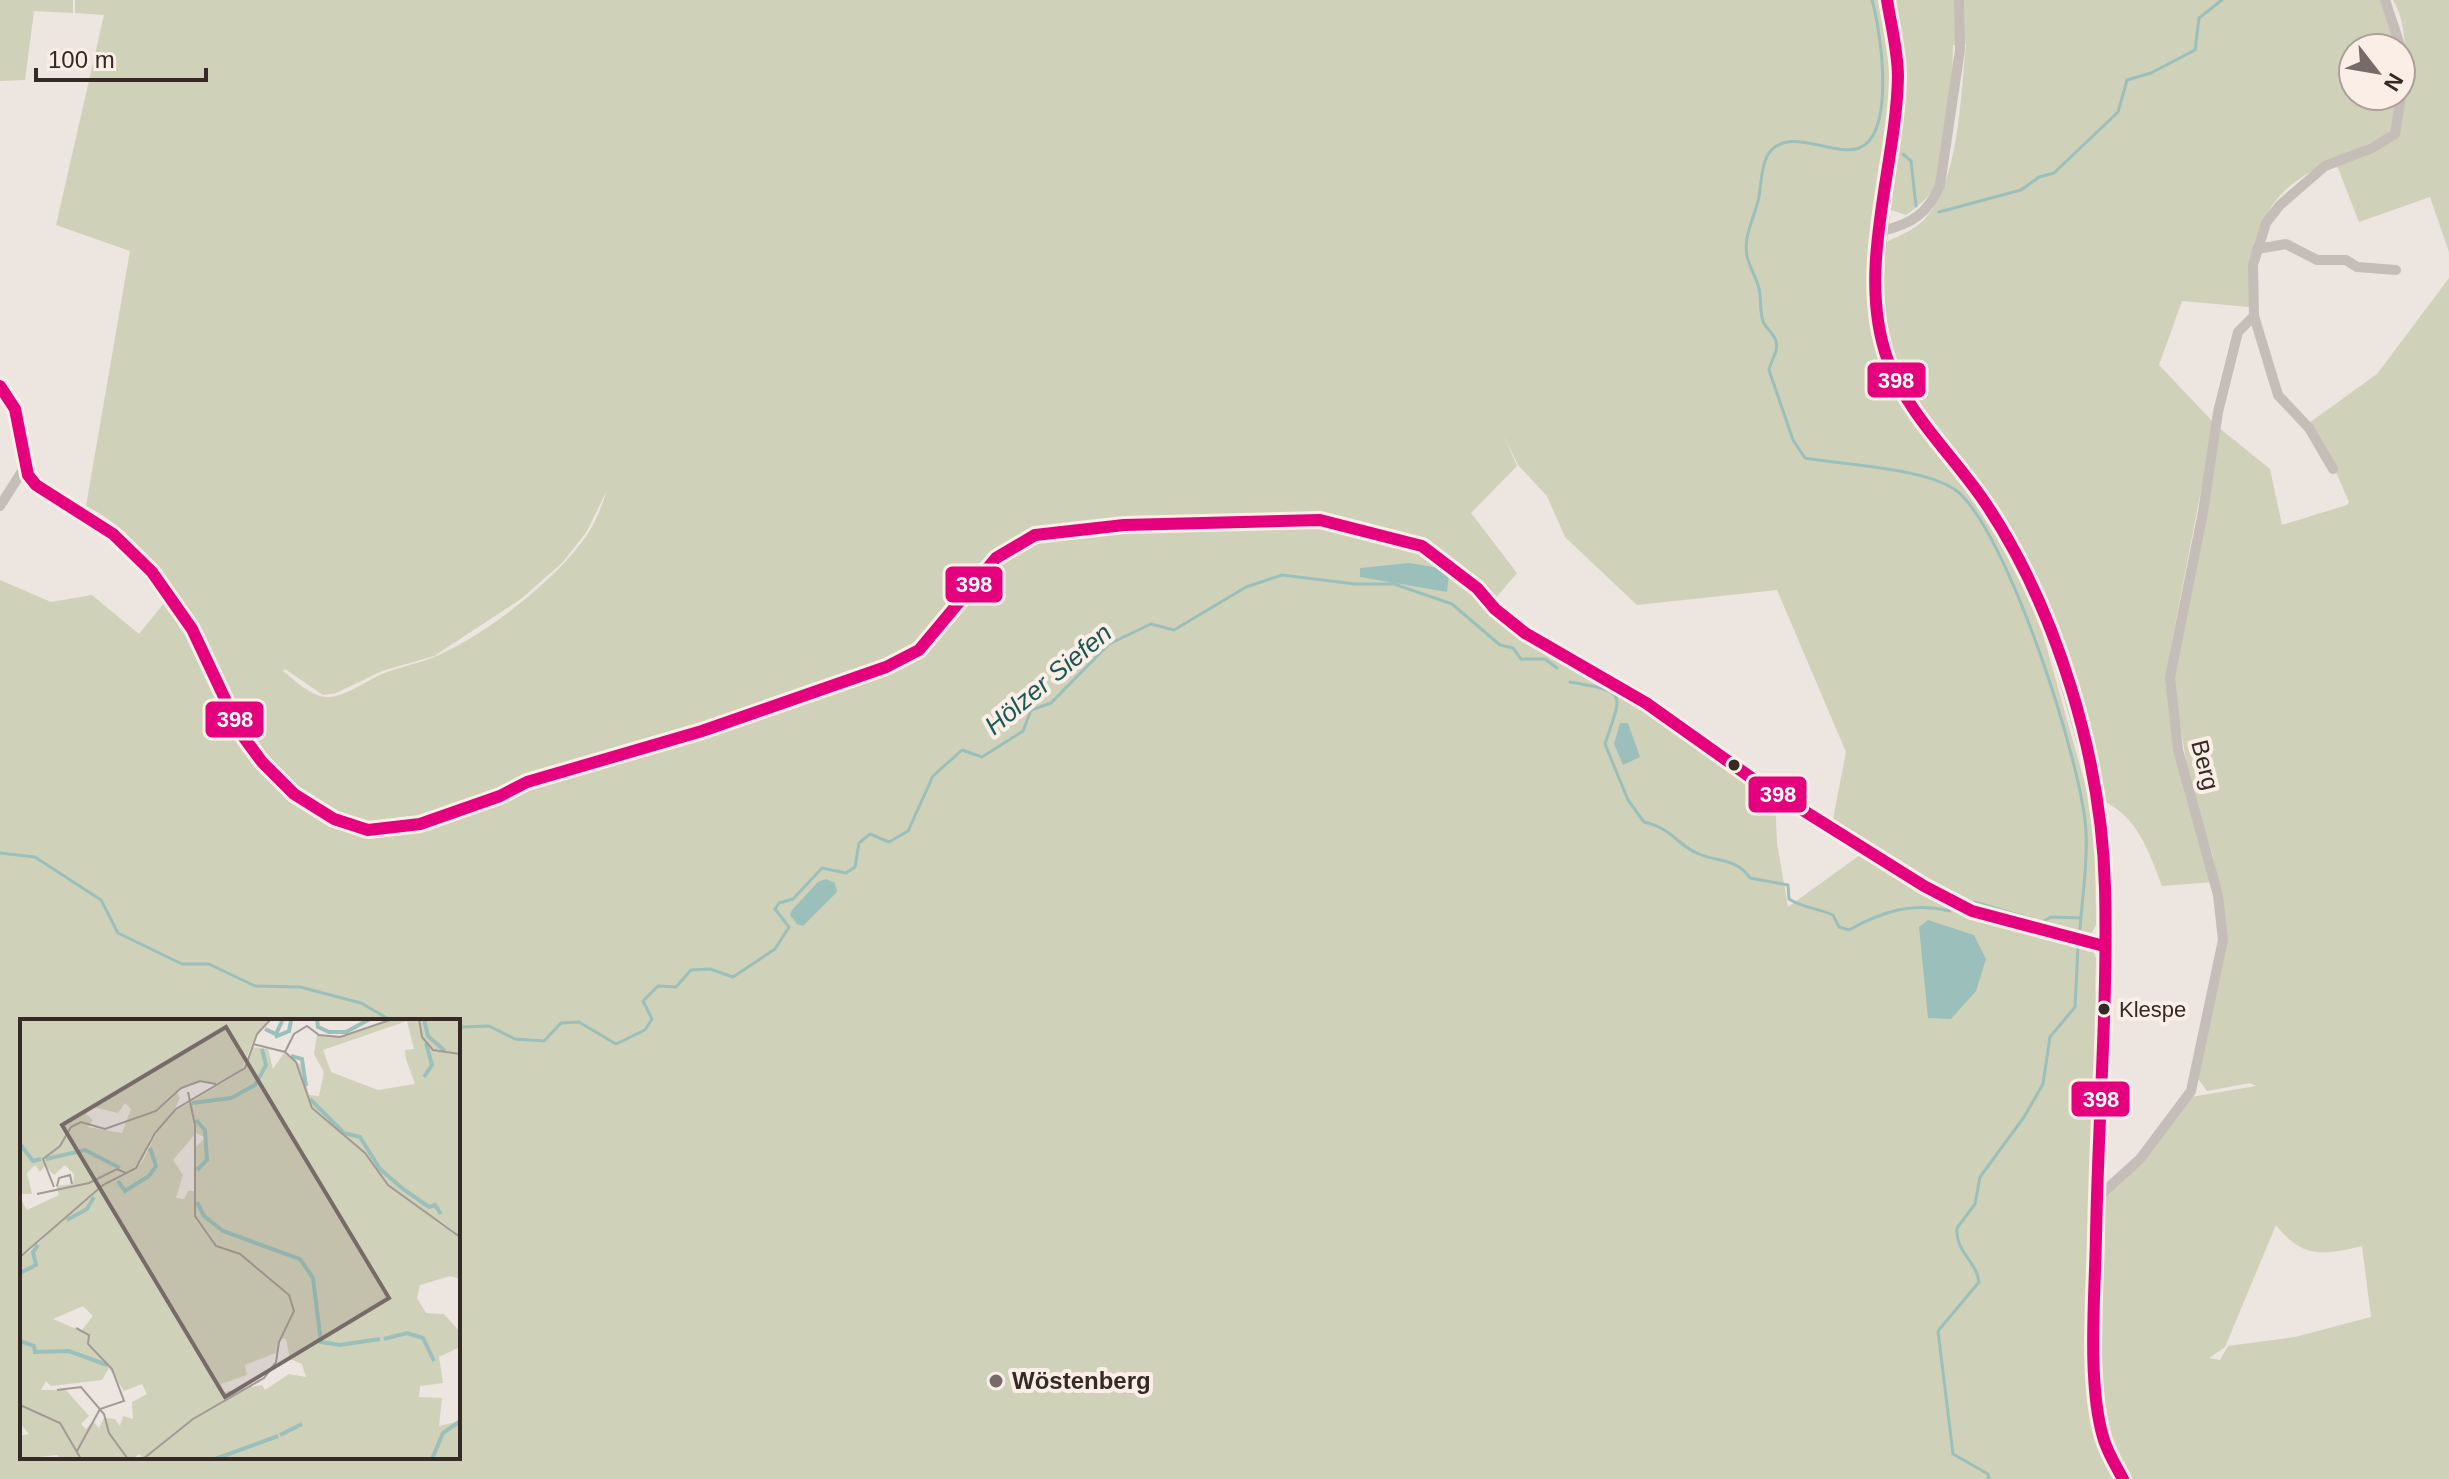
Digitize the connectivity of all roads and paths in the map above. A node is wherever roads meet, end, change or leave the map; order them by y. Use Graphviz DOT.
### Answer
graph roads {
  1 [pos="1887,0"];
  2 [pos="1959,0"];
  3 [pos="2385,0"];
  4 [pos="2396,32"];
  5 [pos="2398,112"];
  6 [pos="1882,231"];
  7 [pos="2257,249"];
  8 [pos="2396,270"];
  9 [pos="2254,316"];
  10 [pos="0,386"];
  11 [pos="26,465"];
  12 [pos="2333,469"];
  13 [pos="0,506"];
  14 [pos="2104,946"];
  15 [pos="2099,1196"];
  16 [pos="2123,1479"];
  1 -- 6 [label="main road"];
  2 -- 6 [label="street"];
  3 -- 4 [label="street"];
  5 -- 7 [label="street"];
  6 -- 14 [label="main road"];
  7 -- 8 [label="street"];
  7 -- 9 [label="street"];
  9 -- 12 [label="street"];
  9 -- 15 [label="street, Berg"];
  10 -- 11 [label="street"];
  11 -- 13 [label="street"];
  11 -- 14 [label="street"];
  14 -- 15 [label="main road"];
  15 -- 16 [label="main road"];
}
